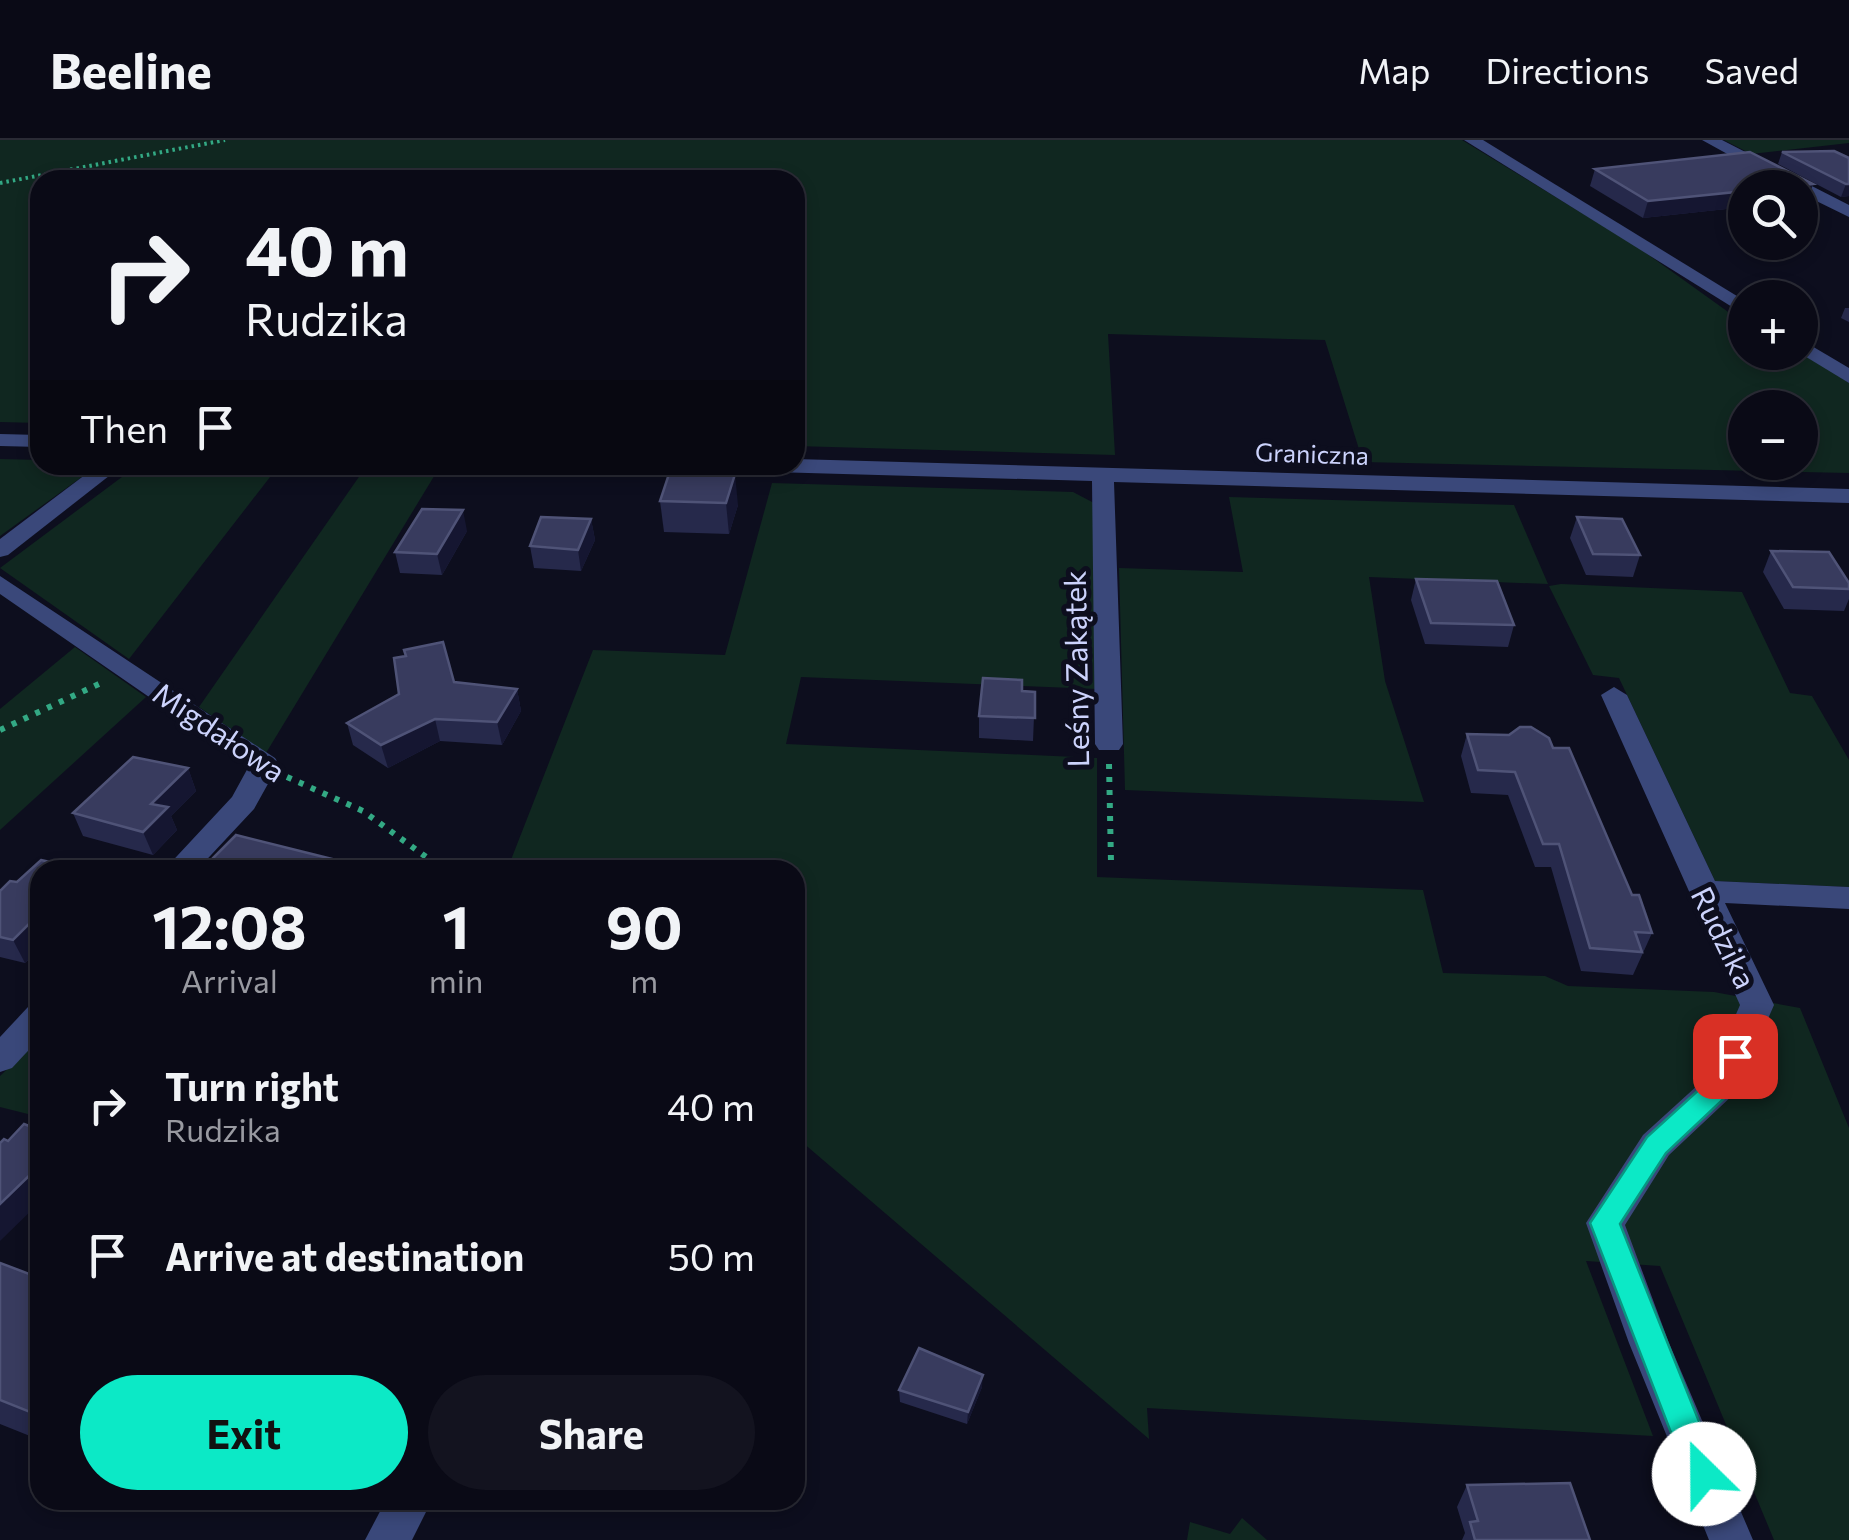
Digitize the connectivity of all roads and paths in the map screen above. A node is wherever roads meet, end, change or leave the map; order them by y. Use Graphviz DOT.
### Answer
graph roads {
  1 [pos="225,140"];
  2 [pos="1472,140"];
  3 [pos="1710,140"];
  4 [pos="72,170"];
  5 [pos="30,178"];
  6 [pos="0,184"];
  7 [pos="1849,212"];
  8 [pos="1728,298"];
  9 [pos="1818,356"];
  10 [pos="1849,376"];
  11 [pos="0,440"];
  12 [pos="30,442"];
  13 [pos="805,466"];
  14 [pos="1103,474"];
  15 [pos="99,475"];
  16 [pos="1849,496"];
  17 [pos="0,550"];
  18 [pos="0,583"];
  19 [pos="130,669"];
  20 [pos="1614,695"];
  21 [pos="0,730"];
  22 [pos="1109,744"];
  23 [pos="265,764"];
  24 [pos="189,860"];
  25 [pos="430,860"];
  26 [pos="1110,862"];
  27 [pos="1702,891"];
  28 [pos="1849,898"];
  29 [pos="30,1027"];
  30 [pos="0,1059"];
  31 [pos="404,1510"];
  32 [pos="387,1540"];
  33 [pos="1731,1540"];
  1 -- 4 [label="path"];
  2 -- 8 [label="street"];
  3 -- 7 [label="street"];
  5 -- 6 [label="path"];
  9 -- 10 [label="street"];
  11 -- 12 [label="street"];
  13 -- 14 [label="street, Graniczna"];
  14 -- 16 [label="street, Graniczna"];
  14 -- 22 [label="street, Leśny Zakątek"];
  15 -- 17 [label="street"];
  18 -- 19 [label="street, Migdałowa"];
  19 -- 21 [label="path"];
  19 -- 23 [label="street, Migdałowa"];
  20 -- 27 [label="street, Rudzika"];
  22 -- 26 [label="path, Leśny Zakątek"];
  23 -- 24 [label="street"];
  23 -- 25 [label="path, Migdałowa"];
  27 -- 28 [label="street"];
  27 -- 33 [label="street, Rudzika"];
  29 -- 30 [label="street"];
  31 -- 32 [label="street"];
}
